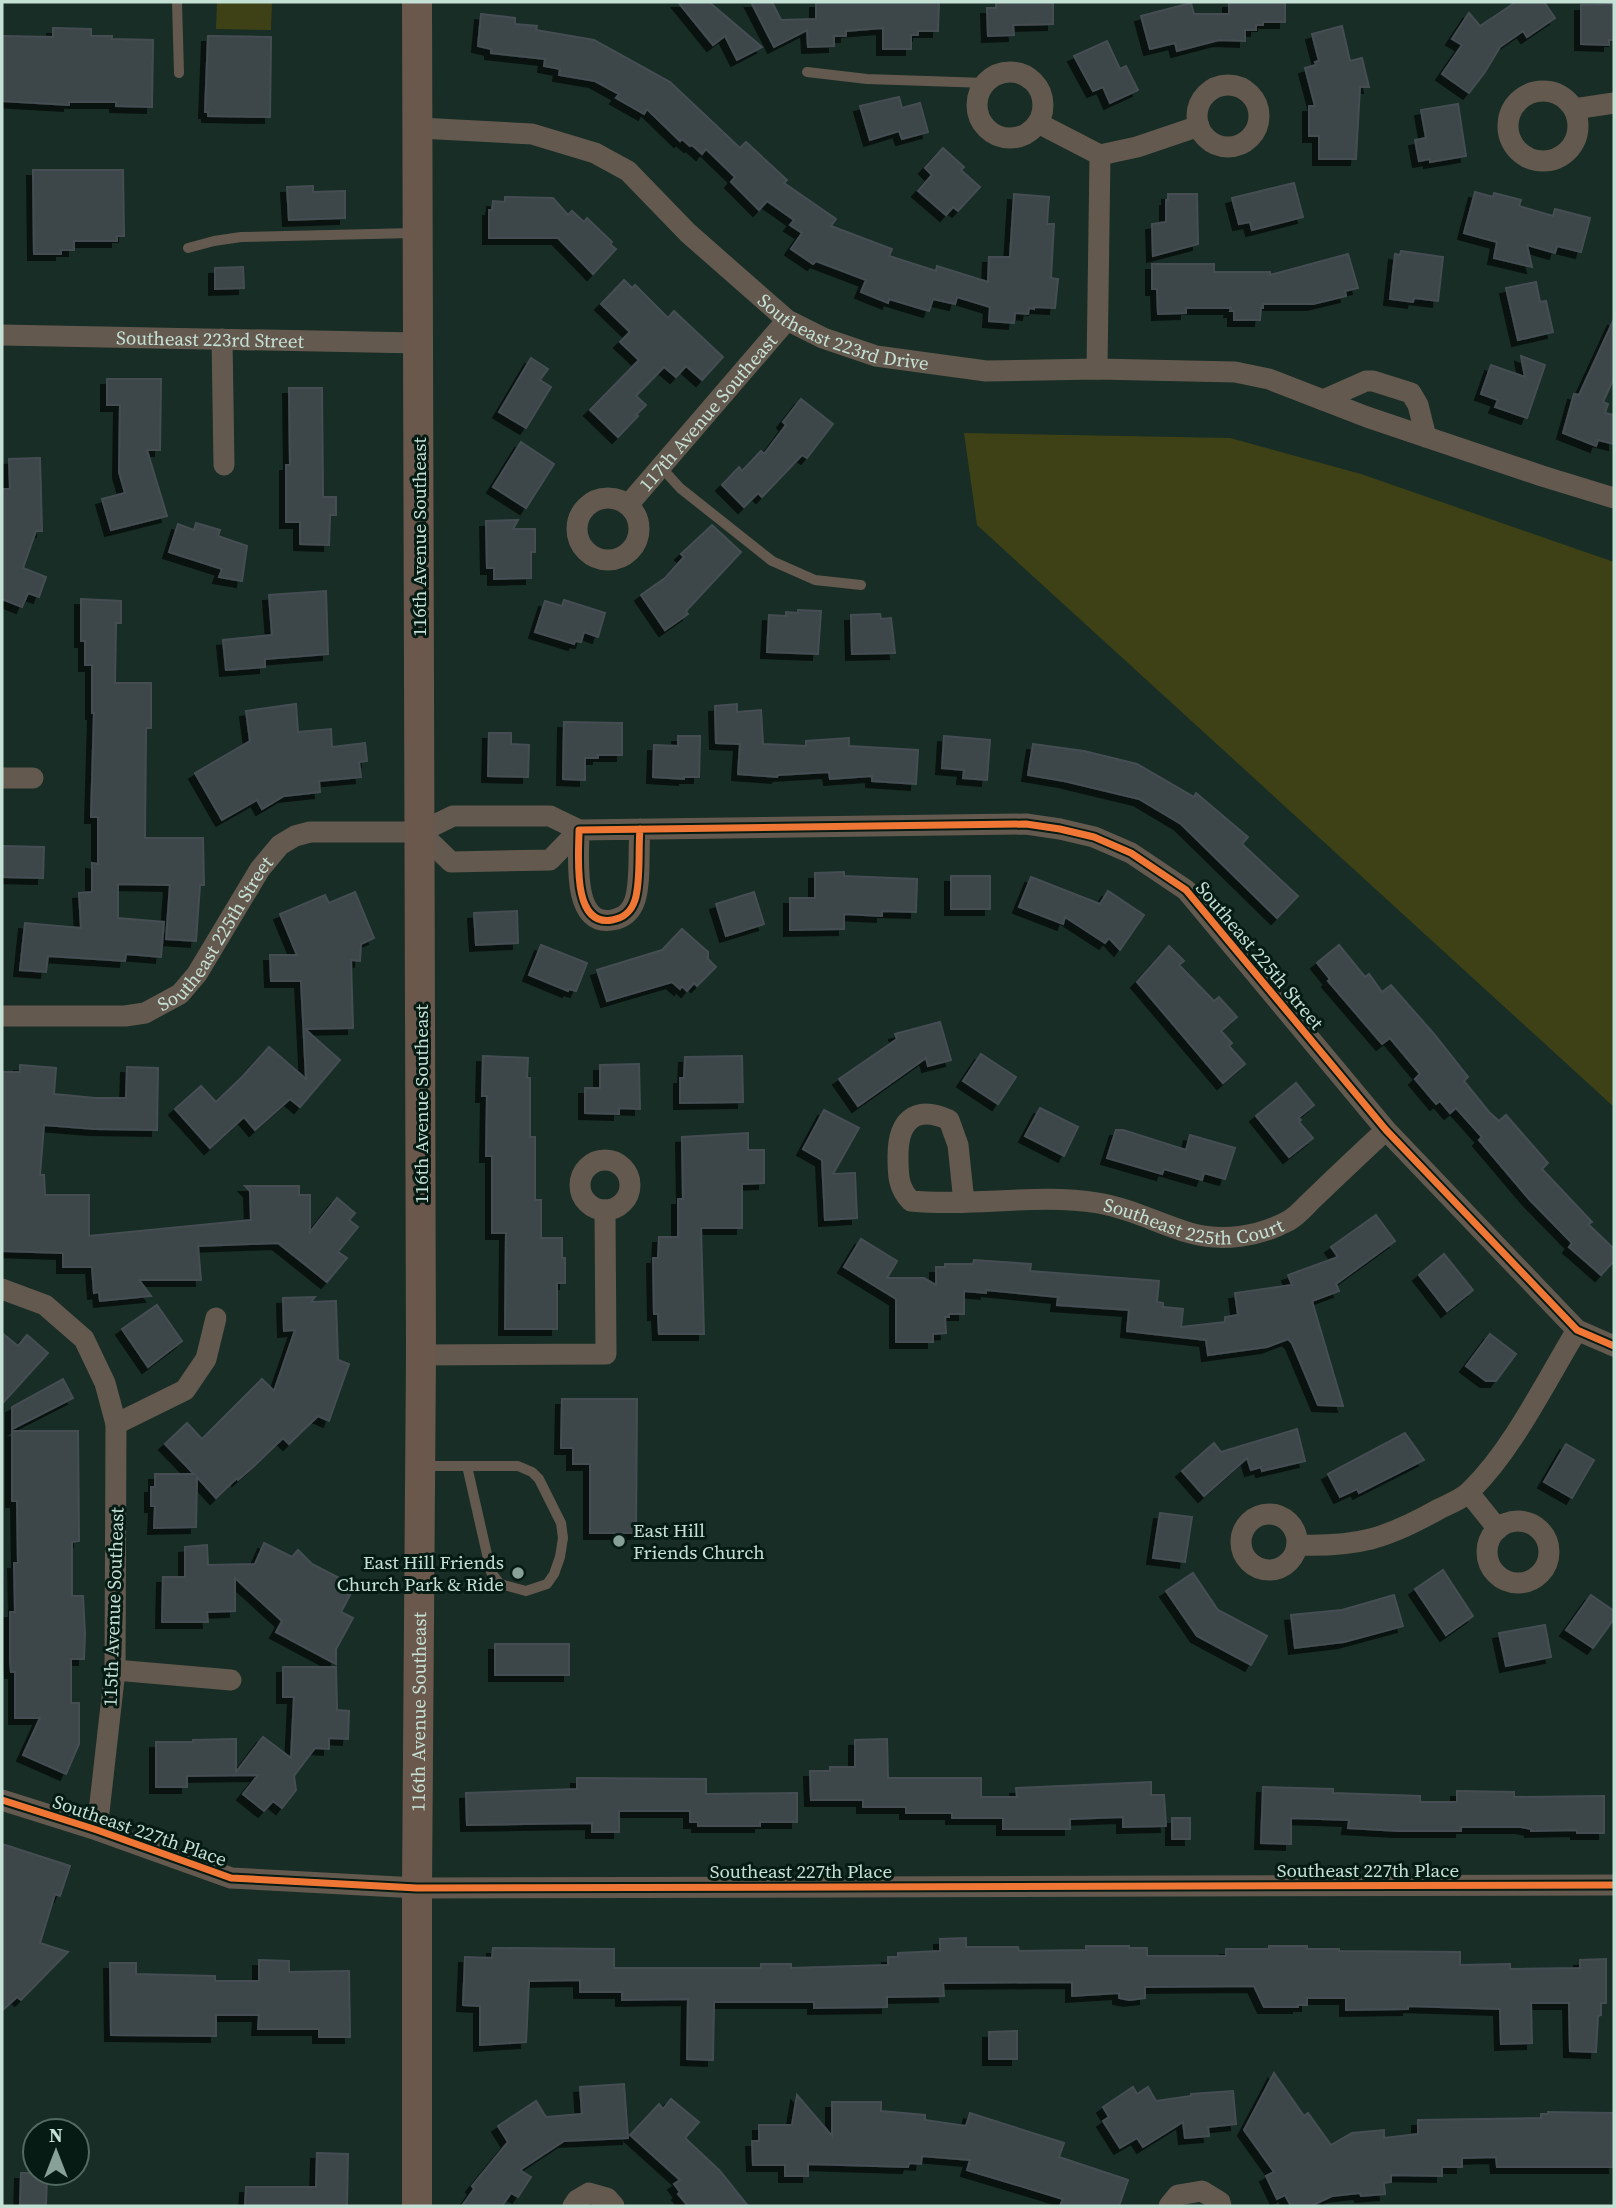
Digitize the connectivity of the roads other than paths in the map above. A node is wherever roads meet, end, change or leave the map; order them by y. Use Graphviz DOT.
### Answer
graph roads {
  1 [pos="177,2"];
  2 [pos="418,2"];
  3 [pos="807,72"];
  4 [pos="179,73"];
  5 [pos="986,83"];
  6 [pos="1614,103"];
  7 [pos="1574,109"];
  8 [pos="1038,123"];
  9 [pos="1199,126"];
  10 [pos="419,128"];
  11 [pos="1100,155"];
  12 [pos="418,233"];
  13 [pos="188,248"];
  14 [pos="787,320"];
  15 [pos="2,335"];
  16 [pos="222,339"];
  17 [pos="418,343"];
  18 [pos="1097,369"];
  19 [pos="1323,400"];
  20 [pos="1426,437"];
  21 [pos="224,465"];
  22 [pos="661,467"];
  23 [pos="1614,498"];
  24 [pos="628,505"];
  25 [pos="861,585"];
  26 [pos="2,778"];
  27 [pos="33,778"];
  28 [pos="579,830"];
  29 [pos="640,830"];
  30 [pos="420,832"];
  31 [pos="2,1016"];
  32 [pos="1386,1130"];
  33 [pos="964,1202"];
  34 [pos="605,1210"];
  35 [pos="2,1289"];
  36 [pos="216,1318"];
  37 [pos="1577,1330"];
  38 [pos="1614,1346"];
  39 [pos="421,1355"];
  40 [pos="117,1424"];
  41 [pos="420,1466"];
  42 [pos="467,1466"];
  43 [pos="1469,1493"];
  44 [pos="1498,1529"];
  45 [pos="1297,1545"];
  46 [pos="115,1671"];
  47 [pos="231,1680"];
  48 [pos="2,1800"];
  49 [pos="97,1830"];
  50 [pos="1614,1885"];
  51 [pos="417,1888"];
  52 [pos="418,2206"];
  53 [pos="573,2206"];
  54 [pos="614,2206"];
  55 [pos="1169,2206"];
  56 [pos="1222,2206"];
  1 -- 4 [label="lane"];
  2 -- 10 [label="main road, 116th Avenue Southeast"];
  3 -- 5 [label="lane"];
  5 -- 8 [label="street"];
  5 -- 8 [label="street"];
  6 -- 7 [label="street"];
  8 -- 11 [label="street"];
  9 -- 11 [label="street"];
  10 -- 12 [label="main road, 116th Avenue Southeast"];
  10 -- 14 [label="street, Southeast 223rd Drive"];
  11 -- 18 [label="street"];
  12 -- 13 [label="lane"];
  12 -- 17 [label="main road, 116th Avenue Southeast"];
  14 -- 18 [label="street, Southeast 223rd Drive"];
  14 -- 22 [label="street, 117th Avenue Southeast"];
  15 -- 16 [label="street, Southeast 223rd Street"];
  16 -- 17 [label="street, Southeast 223rd Street"];
  16 -- 21 [label="street"];
  17 -- 30 [label="main road, 116th Avenue Southeast"];
  18 -- 19 [label="street, Southeast 223rd Drive"];
  19 -- 20 [label="street, Southeast 223rd Drive"];
  19 -- 20 [label="street"];
  20 -- 23 [label="street, Southeast 223rd Drive"];
  22 -- 24 [label="street, 117th Avenue Southeast"];
  22 -- 25 [label="lane"];
  26 -- 27 [label="street"];
  28 -- 29 [label="street, Southeast 225th Street"];
  28 -- 29 [label="street"];
  28 -- 30 [label="street, Southeast 225th Street"];
  28 -- 30 [label="street"];
  29 -- 32 [label="street, Southeast 225th Street"];
  30 -- 31 [label="street, Southeast 225th Street"];
  30 -- 39 [label="main road, 116th Avenue Southeast"];
  32 -- 33 [label="street, Southeast 225th Court"];
  32 -- 37 [label="street, Southeast 225th Street"];
  33 -- 33 [label="street, Southeast 225th Court"];
  34 -- 39 [label="street"];
  35 -- 40 [label="street, 115th Avenue Southeast"];
  36 -- 40 [label="street"];
  37 -- 38 [label="street"];
  37 -- 43 [label="street"];
  39 -- 41 [label="main road, 116th Avenue Southeast"];
  40 -- 46 [label="street, 115th Avenue Southeast"];
  41 -- 42 [label="lane"];
  41 -- 51 [label="main road, 116th Avenue Southeast"];
  42 -- 42 [label="lane"];
  43 -- 44 [label="street"];
  43 -- 45 [label="street"];
  46 -- 47 [label="street"];
  46 -- 49 [label="street, 115th Avenue Southeast"];
  48 -- 49 [label="street, Southeast 227th Place"];
  49 -- 51 [label="street, Southeast 227th Place"];
  50 -- 51 [label="street, Southeast 227th Place"];
  51 -- 52 [label="main road, 116th Avenue Southeast"];
  53 -- 54 [label="street"];
  55 -- 56 [label="street"];
}
